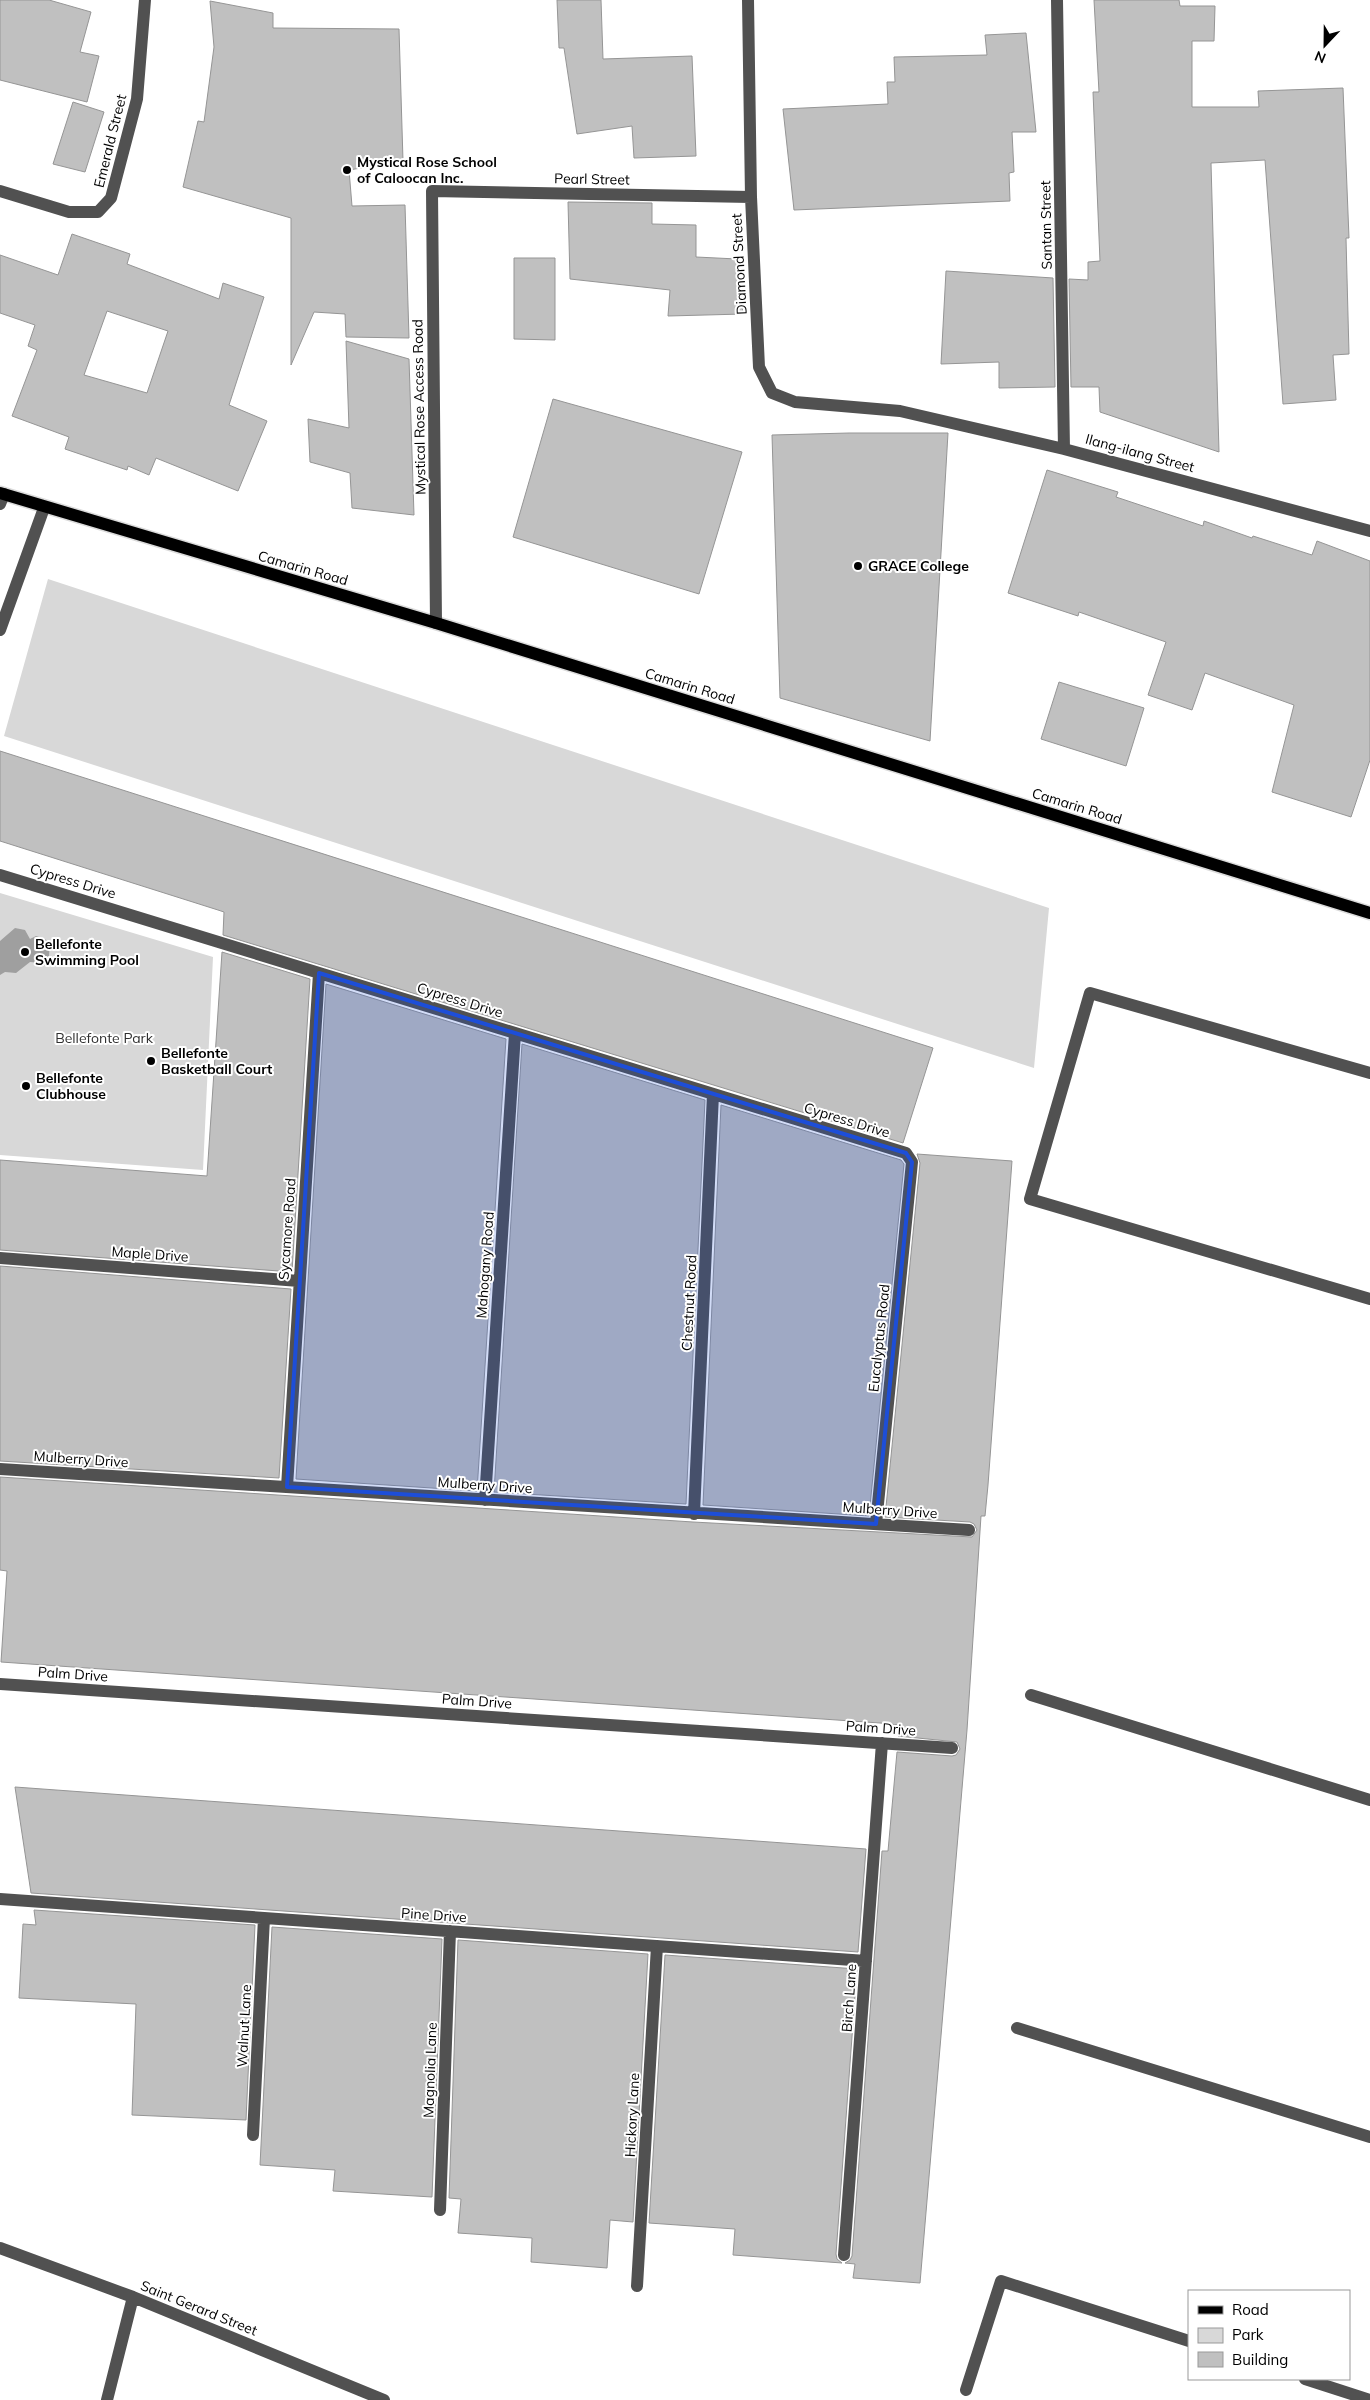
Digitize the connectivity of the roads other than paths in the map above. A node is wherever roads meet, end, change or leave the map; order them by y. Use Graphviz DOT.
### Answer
graph roads {
  1 [pos="145,0"];
  2 [pos="748,0"];
  3 [pos="1057,0"];
  4 [pos="0,191"];
  5 [pos="432,191"];
  6 [pos="751,197"];
  7 [pos="900,411"];
  8 [pos="1064,449"];
  9 [pos="1,497"];
  10 [pos="44,508"];
  11 [pos="1370,530"];
  12 [pos="436,623"];
  13 [pos="0,630"];
  14 [pos="0,875"];
  15 [pos="1370,913"];
  16 [pos="319,973"];
  17 [pos="515,1033"];
  18 [pos="1370,1073"];
  19 [pos="713,1094"];
  20 [pos="910,1156"];
  21 [pos="0,1258"];
  22 [pos="299,1281"];
  23 [pos="1370,1299"];
  24 [pos="0,1469"];
  25 [pos="287,1488"];
  26 [pos="485,1500"];
  27 [pos="694,1514"];
  28 [pos="876,1524"];
  29 [pos="969,1530"];
  30 [pos="0,1684"];
  31 [pos="1031,1695"];
  32 [pos="882,1743"];
  33 [pos="952,1748"];
  34 [pos="1370,1800"];
  35 [pos="0,1899"];
  36 [pos="264,1918"];
  37 [pos="450,1931"];
  38 [pos="657,1946"];
  39 [pos="866,1961"];
  40 [pos="1017,2028"];
  41 [pos="253,2135"];
  42 [pos="1370,2137"];
  43 [pos="440,2210"];
  44 [pos="0,2248"];
  45 [pos="844,2255"];
  46 [pos="638,2286"];
  47 [pos="133,2297"];
  48 [pos="1188,2341"];
  49 [pos="1308,2380"];
  50 [pos="966,2390"];
  51 [pos="107,2400"];
  52 [pos="384,2400"];
  53 [pos="1370,2400"];
  1 -- 4 [label="street, Emerald Street"];
  2 -- 6 [label="street, Diamond Street"];
  3 -- 8 [label="street, Santan Street"];
  5 -- 6 [label="street, Pearl Street"];
  5 -- 12 [label="street, Mystical Rose Access Road"];
  6 -- 7 [label="street, Diamond Street"];
  7 -- 8 [label="street, Ilang-ilang Street"];
  8 -- 11 [label="street, Ilang-ilang Street"];
  9 -- 10 [label="main road, Camarin Road"];
  10 -- 12 [label="main road, Camarin Road"];
  10 -- 13 [label="street"];
  12 -- 15 [label="main road, Camarin Road"];
  14 -- 16 [label="street, Cypress Drive"];
  16 -- 17 [label="street, Cypress Drive"];
  16 -- 22 [label="street, Sycamore Road"];
  17 -- 19 [label="street, Cypress Drive"];
  17 -- 26 [label="street, Mahogany Road"];
  18 -- 23 [label="street"];
  19 -- 20 [label="street, Cypress Drive"];
  19 -- 27 [label="street, Chestnut Road"];
  20 -- 28 [label="street, Eucalyptus Road"];
  21 -- 22 [label="street, Maple Drive"];
  22 -- 25 [label="street, Sycamore Road"];
  24 -- 25 [label="street, Mulberry Drive"];
  25 -- 26 [label="street, Mulberry Drive"];
  26 -- 27 [label="street, Mulberry Drive"];
  27 -- 28 [label="street, Mulberry Drive"];
  28 -- 29 [label="street, Mulberry Drive"];
  30 -- 32 [label="street, Palm Drive"];
  31 -- 34 [label="street"];
  32 -- 33 [label="street, Palm Drive"];
  32 -- 39 [label="street, Birch Lane"];
  35 -- 36 [label="street, Pine Drive"];
  36 -- 37 [label="street, Pine Drive"];
  36 -- 41 [label="street, Walnut Lane"];
  37 -- 38 [label="street, Pine Drive"];
  37 -- 43 [label="street, Magnolia Lane"];
  38 -- 39 [label="street, Pine Drive"];
  38 -- 46 [label="street, Hickory Lane"];
  39 -- 45 [label="street, Birch Lane"];
  40 -- 42 [label="street"];
  44 -- 47 [label="street, Saint Gerard Street"];
  47 -- 51 [label="street"];
  47 -- 52 [label="street, Saint Gerard Street"];
  48 -- 50 [label="street"];
  49 -- 53 [label="street"];
}
